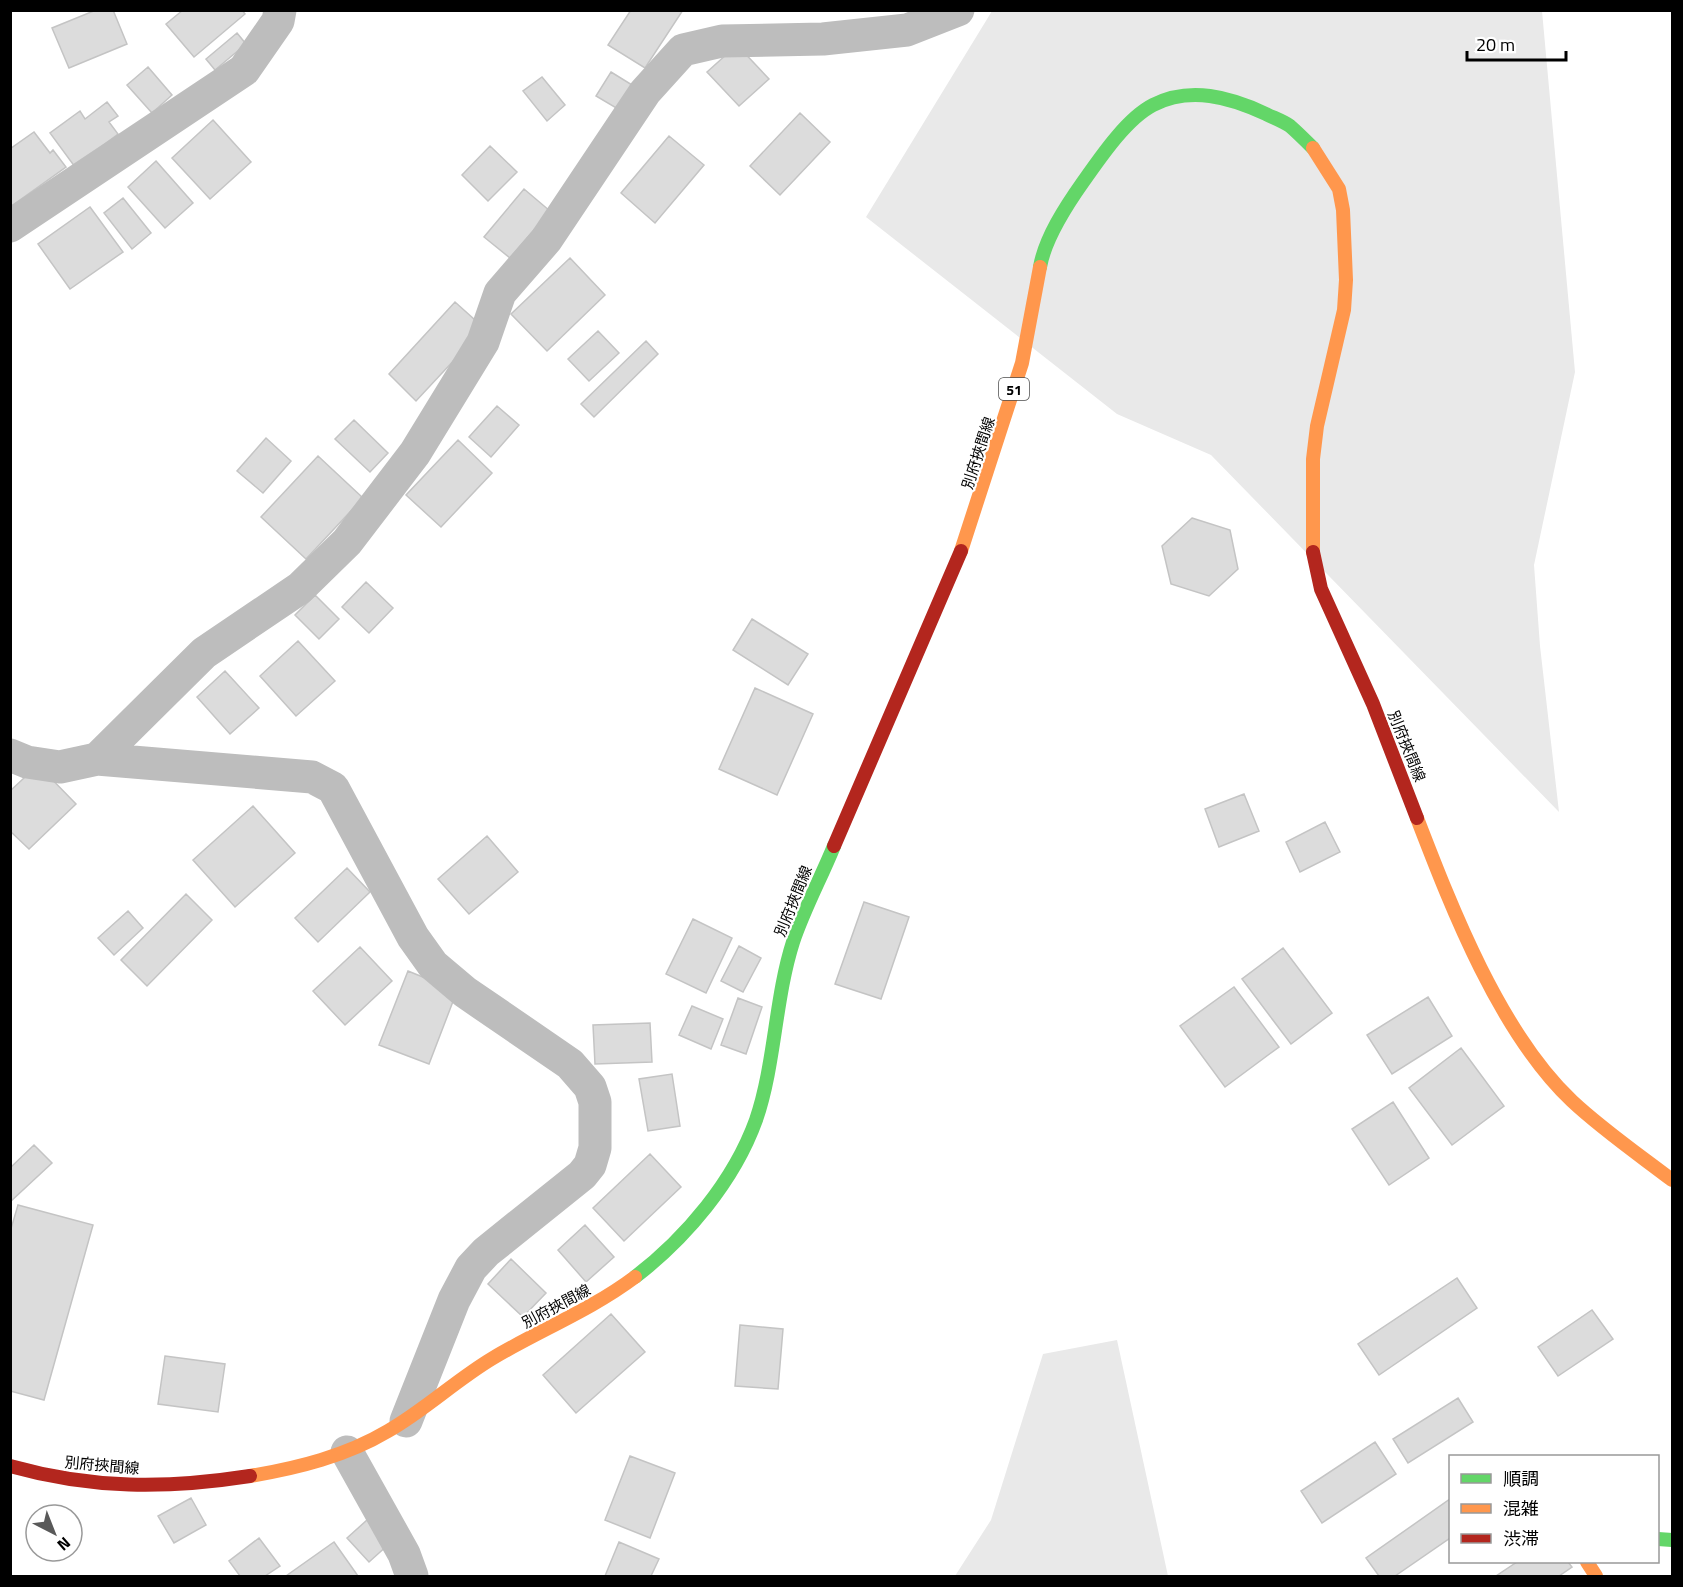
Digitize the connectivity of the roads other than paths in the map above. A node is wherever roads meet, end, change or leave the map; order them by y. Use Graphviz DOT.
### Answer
graph roads {
  1 [pos="280,10"];
  2 [pos="958,10"];
  3 [pos="10,226"];
  4 [pos="10,755"];
  5 [pos="97,759"];
  6 [pos="1672,1180"];
  7 [pos="406,1421"];
  8 [pos="347,1452"];
  9 [pos="10,1466"];
  10 [pos="1588,1563"];
  11 [pos="412,1576"];
  12 [pos="1596,1576"];
  1 -- 3 [label="street"];
  2 -- 5 [label="street"];
  4 -- 5 [label="street"];
  5 -- 7 [label="street"];
  6 -- 7 [label="main road, 別府挾間線 / 51"];
  7 -- 8 [label="main road, 別府挾間線 / 51"];
  8 -- 9 [label="main road, 別府挾間線 / 51"];
  8 -- 11 [label="street"];
  10 -- 12 [label="main road"];
}
